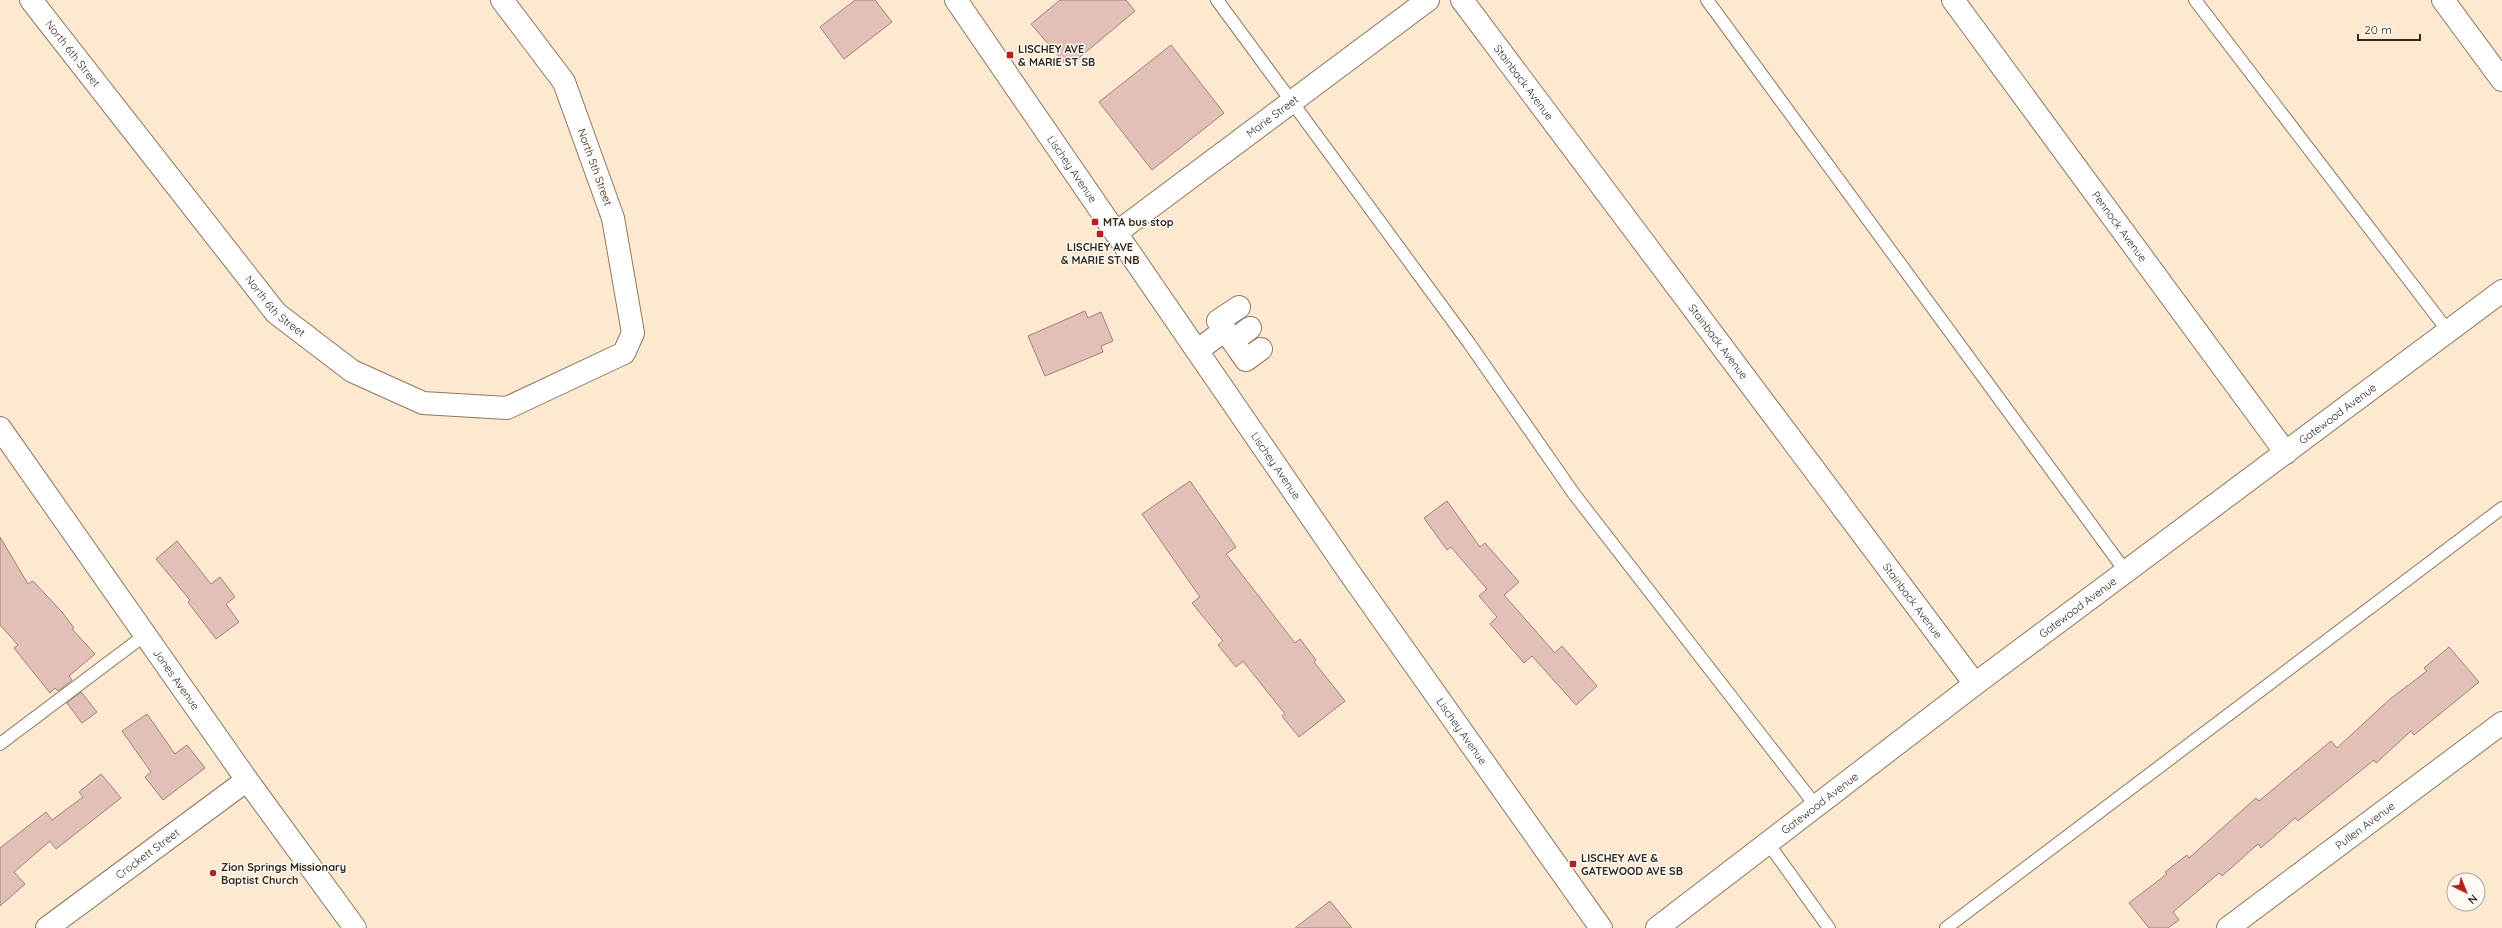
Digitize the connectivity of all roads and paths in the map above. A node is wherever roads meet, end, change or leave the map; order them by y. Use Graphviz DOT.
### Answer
graph roads {
  1 [pos="31,0"];
  2 [pos="502,0"];
  3 [pos="956,0"];
  4 [pos="1217,0"];
  5 [pos="1428,0"];
  6 [pos="1462,0"];
  7 [pos="1707,0"];
  8 [pos="1953,0"];
  9 [pos="2196,0"];
  10 [pos="2443,0"];
  11 [pos="2502,80"];
  12 [pos="1291,101"];
  13 [pos="1116,233"];
  14 [pos="2502,291"];
  15 [pos="1238,307"];
  16 [pos="1250,328"];
  17 [pos="2448,331"];
  18 [pos="1229,335"];
  19 [pos="1261,349"];
  20 [pos="1198,350"];
  21 [pos="624,353"];
  22 [pos="0,428"];
  23 [pos="2286,453"];
  24 [pos="2502,508"];
  25 [pos="2126,572"];
  26 [pos="145,635"];
  27 [pos="1975,684"];
  28 [pos="2502,722"];
  29 [pos="0,744"];
  30 [pos="247,780"];
  31 [pos="1816,806"];
  32 [pos="1768,843"];
  33 [pos="47,928"];
  34 [pos="355,928"];
  35 [pos="1601,928"];
  36 [pos="1656,928"];
  37 [pos="1829,928"];
  38 [pos="1946,928"];
  39 [pos="2228,928"];
  1 -- 21 [label="street, North 6th Street"];
  2 -- 21 [label="street, North 5th Street"];
  3 -- 13 [label="street, Lischey Avenue"];
  4 -- 12 [label="lane"];
  5 -- 12 [label="street, Marie Street"];
  6 -- 27 [label="street, Stainback Avenue"];
  7 -- 25 [label="lane"];
  8 -- 23 [label="street, Pennock Avenue"];
  9 -- 17 [label="lane"];
  10 -- 11 [label="street"];
  12 -- 13 [label="street, Marie Street"];
  12 -- 31 [label="lane"];
  13 -- 20 [label="street, Lischey Avenue"];
  14 -- 17 [label="street, Gatewood Avenue"];
  15 -- 18 [label="street"];
  16 -- 18 [label="street"];
  17 -- 23 [label="street, Gatewood Avenue"];
  18 -- 19 [label="street"];
  18 -- 20 [label="street"];
  20 -- 35 [label="street, Lischey Avenue"];
  22 -- 26 [label="street, Jones Avenue"];
  23 -- 25 [label="street, Gatewood Avenue"];
  24 -- 38 [label="lane"];
  25 -- 27 [label="street, Gatewood Avenue"];
  26 -- 29 [label="lane"];
  26 -- 30 [label="street, Jones Avenue"];
  27 -- 31 [label="street, Gatewood Avenue"];
  28 -- 39 [label="street, Pullen Avenue"];
  30 -- 33 [label="street, Crockett Street"];
  30 -- 34 [label="street, Jones Avenue"];
  31 -- 32 [label="street, Gatewood Avenue"];
  32 -- 36 [label="street, Gatewood Avenue"];
  32 -- 37 [label="lane"];
}
